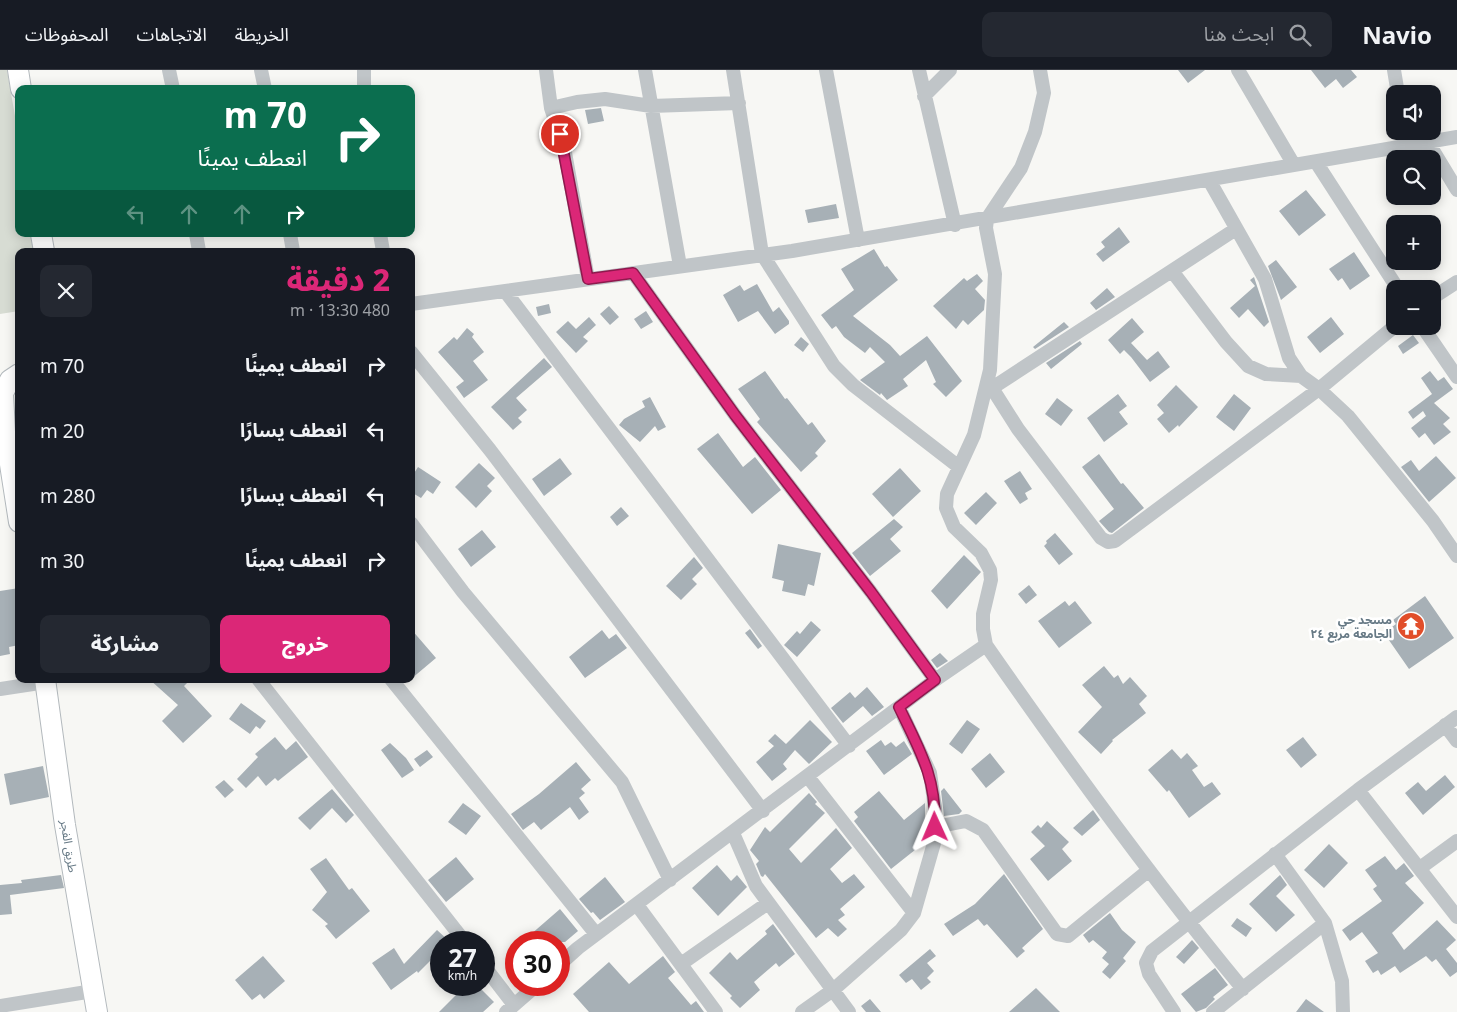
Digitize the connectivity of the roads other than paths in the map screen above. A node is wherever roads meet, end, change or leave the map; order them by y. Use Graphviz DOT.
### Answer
graph roads {
  1 [pos="18,70"];
  2 [pos="169,70"];
  3 [pos="261,70"];
  4 [pos="364,70"];
  5 [pos="546,70"];
  6 [pos="645,70"];
  7 [pos="733,70"];
  8 [pos="826,70"];
  9 [pos="919,70"];
  10 [pos="950,70"];
  11 [pos="1040,70"];
  12 [pos="1238,70"];
  13 [pos="1394,70"];
  14 [pos="20,85"];
  15 [pos="172,85"];
  16 [pos="263,85"];
  17 [pos="364,85"];
  18 [pos="1396,85"];
  19 [pos="924,96"];
  20 [pos="739,103"];
  21 [pos="651,106"];
  22 [pos="551,108"];
  23 [pos="1457,136"];
  24 [pos="1405,140"];
  25 [pos="1428,142"];
  26 [pos="1406,146"];
  27 [pos="1316,162"];
  28 [pos="1294,165"];
  29 [pos="1209,180"];
  30 [pos="1457,190"];
  31 [pos="987,220"];
  32 [pos="955,225"];
  33 [pos="1236,229"];
  34 [pos="858,240"];
  35 [pos="762,254"];
  36 [pos="680,266"];
  37 [pos="1172,271"];
  38 [pos="633,273"];
  39 [pos="588,279"];
  40 [pos="1392,280"];
  41 [pos="1457,282"];
  42 [pos="505,291"];
  43 [pos="1441,292"];
  44 [pos="415,303"];
  45 [pos="1386,333"];
  46 [pos="1428,335"];
  47 [pos="415,357"];
  48 [pos="1301,376"];
  49 [pos="15,377"];
  50 [pos="1457,378"];
  51 [pos="1319,389"];
  52 [pos="988,391"];
  53 [pos="2,392"];
  54 [pos="959,467"];
  55 [pos="15,498"];
  56 [pos="415,528"];
  57 [pos="1457,556"];
  58 [pos="986,645"];
  59 [pos="935,680"];
  60 [pos="31,683"];
  61 [pos="46,683"];
  62 [pos="261,683"];
  63 [pos="394,683"];
  64 [pos="0,689"];
  65 [pos="899,707"];
  66 [pos="1457,717"];
  67 [pos="1445,725"];
  68 [pos="1457,741"];
  69 [pos="849,746"];
  70 [pos="808,777"];
  71 [pos="1358,790"];
  72 [pos="763,811"];
  73 [pos="935,827"];
  74 [pos="733,833"];
  75 [pos="1457,841"];
  76 [pos="1275,854"];
  77 [pos="1420,868"];
  78 [pos="1149,870"];
  79 [pos="670,880"];
  80 [pos="768,903"];
  81 [pos="636,905"];
  82 [pos="914,913"];
  83 [pos="1457,917"];
  84 [pos="1188,920"];
  85 [pos="1325,923"];
  86 [pos="456,931"];
  87 [pos="596,934"];
  88 [pos="570,956"];
  89 [pos="681,964"];
  90 [pos="495,984"];
  91 [pos="1243,989"];
  92 [pos="833,990"];
  93 [pos="93,991"];
  94 [pos="524,996"];
  95 [pos="0,1006"];
  96 [pos="510,1008"];
  97 [pos="97,1012"];
  98 [pos="716,1012"];
  99 [pos="802,1012"];
  100 [pos="849,1012"];
  101 [pos="1174,1012"];
  102 [pos="1213,1012"];
  103 [pos="1343,1012"];
  1 -- 14 [label="street"];
  2 -- 15 [label="street"];
  3 -- 16 [label="street"];
  4 -- 17 [label="street"];
  5 -- 22 [label="street"];
  6 -- 21 [label="street"];
  7 -- 20 [label="street"];
  8 -- 34 [label="street"];
  9 -- 19 [label="street"];
  10 -- 19 [label="street"];
  11 -- 31 [label="street"];
  12 -- 28 [label="street"];
  13 -- 18 [label="street"];
  19 -- 32 [label="street"];
  20 -- 21 [label="street"];
  20 -- 35 [label="street"];
  21 -- 22 [label="street"];
  21 -- 36 [label="street"];
  22 -- 39 [label="street"];
  23 -- 25 [label="street"];
  24 -- 26 [label="street"];
  25 -- 26 [label="street"];
  25 -- 30 [label="street"];
  26 -- 27 [label="street"];
  27 -- 28 [label="street"];
  27 -- 40 [label="street"];
  28 -- 29 [label="street"];
  29 -- 31 [label="street"];
  29 -- 33 [label="street"];
  31 -- 32 [label="street"];
  31 -- 52 [label="street"];
  32 -- 34 [label="street"];
  33 -- 37 [label="street"];
  33 -- 48 [label="street"];
  34 -- 35 [label="street"];
  35 -- 36 [label="street"];
  35 -- 54 [label="street"];
  36 -- 38 [label="street"];
  37 -- 48 [label="street"];
  37 -- 52 [label="street"];
  38 -- 39 [label="street"];
  38 -- 59 [label="street"];
  39 -- 42 [label="street"];
  41 -- 43 [label="street"];
  42 -- 44 [label="street"];
  42 -- 69 [label="street"];
  45 -- 51 [label="street"];
  46 -- 50 [label="street"];
  47 -- 72 [label="street"];
  48 -- 51 [label="street"];
  49 -- 53 [label="street"];
  51 -- 52 [label="street"];
  51 -- 57 [label="street"];
  52 -- 54 [label="street"];
  53 -- 55 [label="street"];
  54 -- 58 [label="street"];
  56 -- 79 [label="street"];
  58 -- 59 [label="street"];
  58 -- 78 [label="street"];
  59 -- 65 [label="street"];
  60 -- 64 [label="street"];
  61 -- 93 [label="street, طريق الفجر"];
  62 -- 86 [label="street"];
  63 -- 87 [label="street"];
  65 -- 69 [label="street"];
  65 -- 73 [label="street"];
  66 -- 67 [label="street"];
  67 -- 68 [label="street"];
  67 -- 71 [label="street"];
  69 -- 70 [label="street"];
  70 -- 72 [label="street"];
  70 -- 82 [label="street"];
  71 -- 76 [label="street"];
  71 -- 77 [label="street"];
  72 -- 74 [label="street"];
  73 -- 78 [label="street"];
  73 -- 82 [label="street"];
  74 -- 79 [label="street"];
  74 -- 80 [label="street"];
  75 -- 77 [label="street"];
  76 -- 84 [label="street"];
  76 -- 85 [label="street"];
  77 -- 83 [label="street"];
  78 -- 84 [label="street"];
  79 -- 81 [label="street"];
  80 -- 89 [label="street"];
  80 -- 92 [label="street"];
  81 -- 87 [label="street"];
  81 -- 89 [label="street"];
  82 -- 92 [label="street"];
  84 -- 91 [label="street"];
  84 -- 101 [label="street"];
  85 -- 91 [label="street"];
  85 -- 103 [label="street"];
  87 -- 88 [label="street"];
  89 -- 98 [label="street"];
  90 -- 96 [label="street"];
  91 -- 102 [label="street"];
  92 -- 99 [label="street"];
  92 -- 100 [label="street"];
  93 -- 95 [label="street"];
  93 -- 97 [label="street, طريق الفجر"];
  94 -- 96 [label="street"];
}
